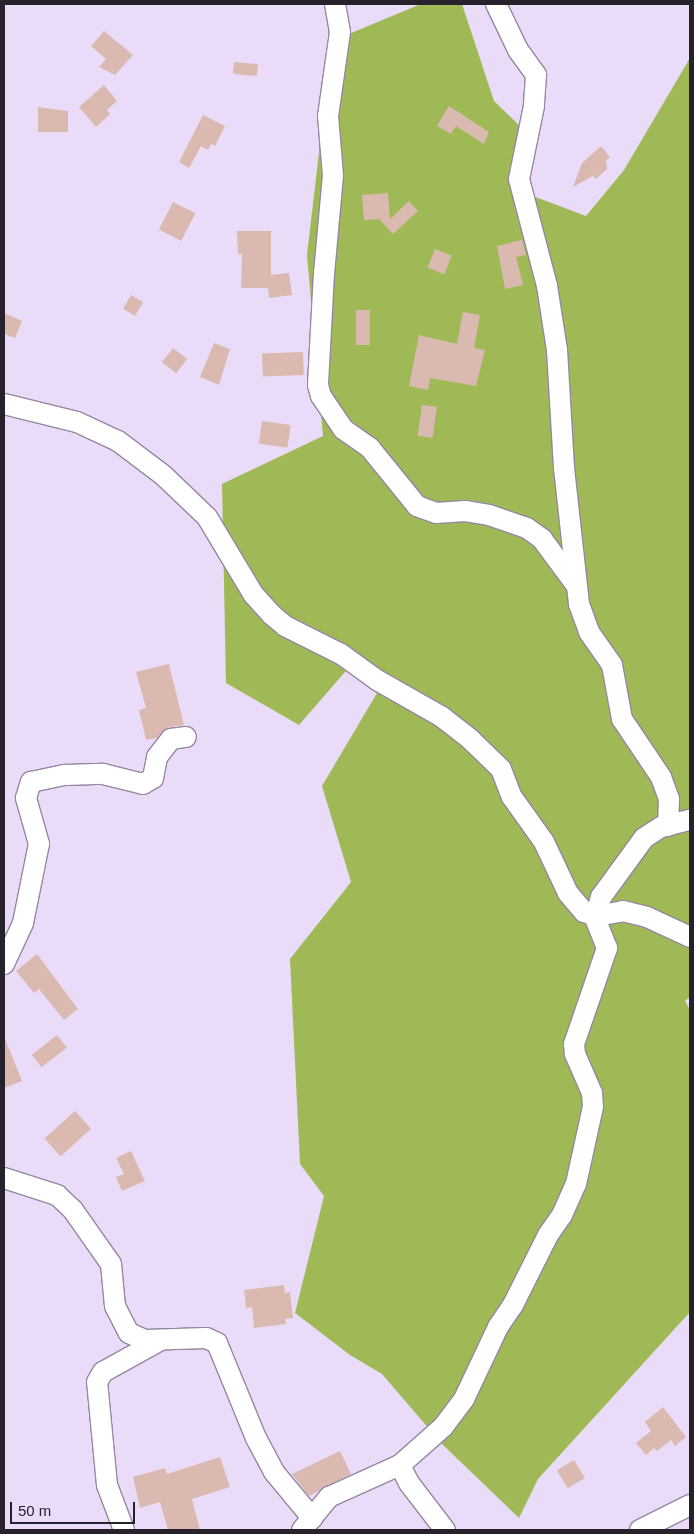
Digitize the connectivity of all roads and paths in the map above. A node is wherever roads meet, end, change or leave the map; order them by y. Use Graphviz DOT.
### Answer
graph roads {
  1 [pos="335,4"];
  2 [pos="496,4"];
  3 [pos="4,404"];
  4 [pos="577,586"];
  5 [pos="186,736"];
  6 [pos="690,820"];
  7 [pos="668,826"];
  8 [pos="596,916"];
  9 [pos="690,937"];
  10 [pos="4,964"];
  11 [pos="4,1178"];
  12 [pos="162,1340"];
  13 [pos="400,1465"];
  14 [pos="690,1505"];
  15 [pos="307,1524"];
  16 [pos="124,1530"];
  17 [pos="445,1530"];
  18 [pos="640,1530"];
  1 -- 4 [label="street"];
  2 -- 4 [label="street"];
  3 -- 8 [label="street"];
  4 -- 7 [label="street"];
  5 -- 10 [label="street"];
  6 -- 7 [label="street"];
  7 -- 8 [label="street"];
  8 -- 9 [label="street"];
  8 -- 13 [label="street"];
  11 -- 12 [label="street"];
  12 -- 15 [label="street"];
  12 -- 16 [label="street"];
  13 -- 15 [label="street"];
  13 -- 17 [label="street"];
  14 -- 18 [label="street"];
}
